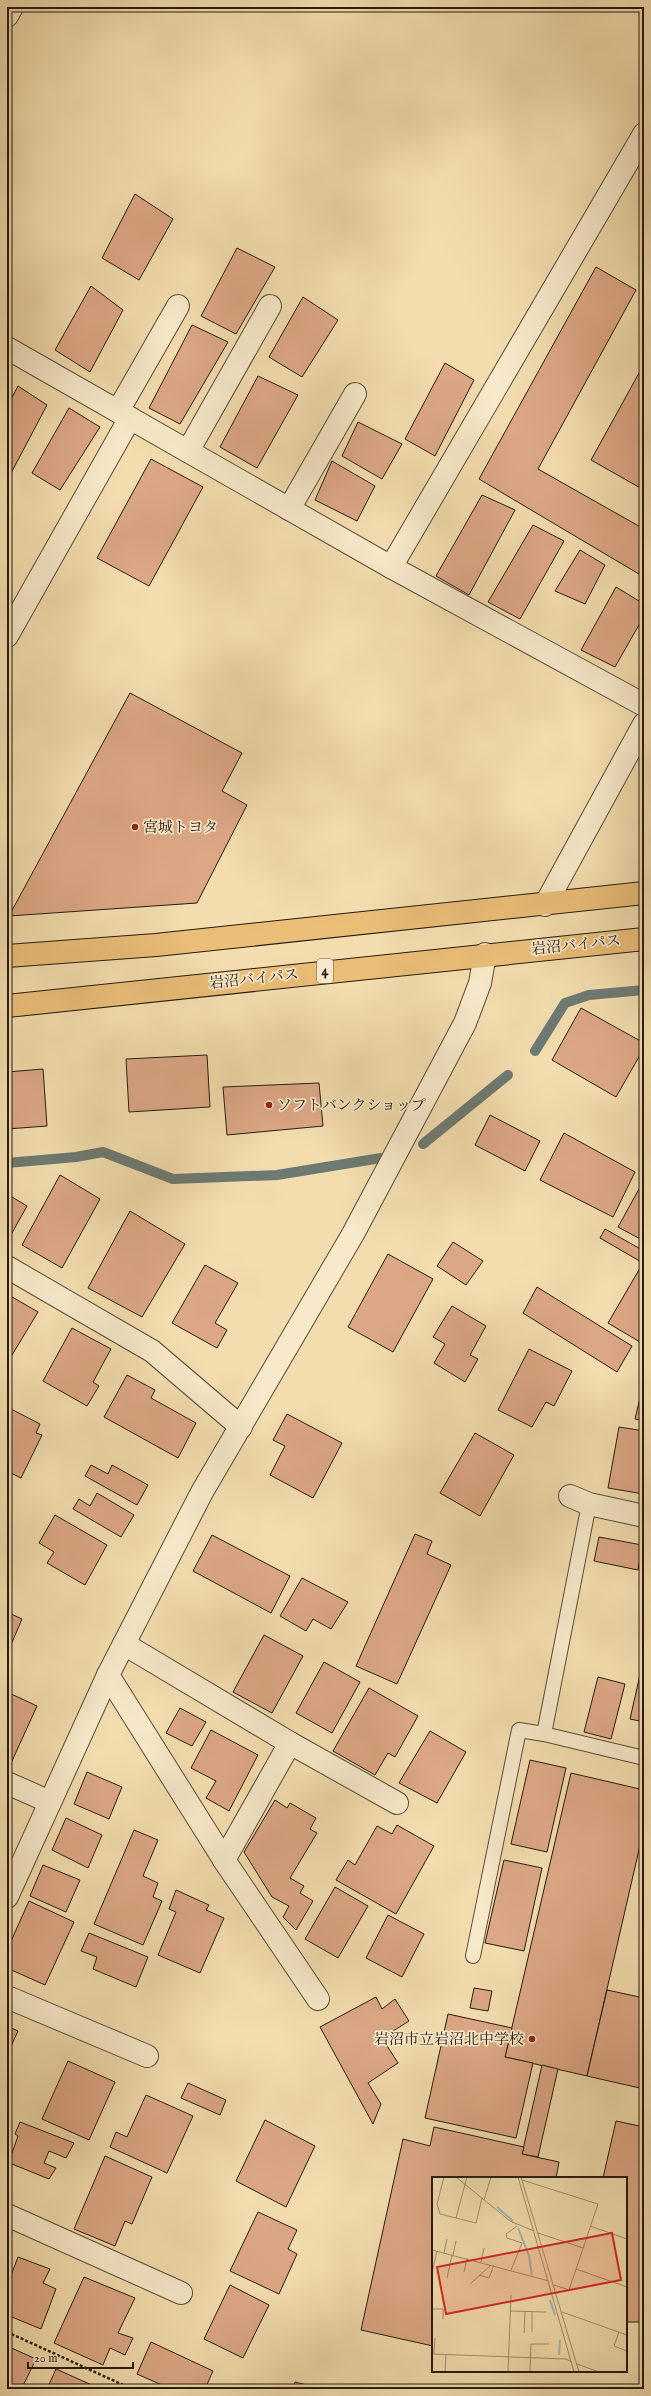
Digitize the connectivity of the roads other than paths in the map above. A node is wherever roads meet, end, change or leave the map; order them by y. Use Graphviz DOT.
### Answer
graph roads {
  1 [pos="12,7"];
  2 [pos="7,16"];
  3 [pos="644,134"];
  4 [pos="178,306"];
  5 [pos="270,306"];
  6 [pos="7,348"];
  7 [pos="355,394"];
  8 [pos="124,414"];
  9 [pos="188,451"];
  10 [pos="289,509"];
  11 [pos="391,567"];
  12 [pos="7,636"];
  13 [pos="644,705"];
  14 [pos="644,724"];
  15 [pos="644,893"];
  16 [pos="545,905"];
  17 [pos="644,939"];
  18 [pos="485,954"];
  19 [pos="7,956"];
  20 [pos="7,1006"];
  21 [pos="7,1266"];
  22 [pos="240,1427"];
  23 [pos="579,1500"];
  24 [pos="644,1516"];
  25 [pos="124,1644"];
  26 [pos="108,1675"];
  27 [pos="544,1734"];
  28 [pos="290,1743"];
  29 [pos="644,1758"];
  30 [pos="7,1783"];
  31 [pos="50,1802"];
  32 [pos="397,1803"];
  33 [pos="224,1860"];
  34 [pos="7,1896"];
  35 [pos="473,1956"];
  36 [pos="7,1997"];
  37 [pos="318,1999"];
  38 [pos="147,2056"];
  39 [pos="7,2215"];
  40 [pos="180,2293"];
  1 -- 2 [label="street"];
  3 -- 11 [label="street"];
  4 -- 8 [label="street"];
  5 -- 9 [label="street"];
  6 -- 8 [label="street"];
  7 -- 10 [label="street"];
  8 -- 9 [label="street"];
  8 -- 12 [label="street"];
  9 -- 10 [label="street"];
  10 -- 11 [label="street"];
  11 -- 13 [label="street"];
  14 -- 16 [label="street"];
  15 -- 16 [label="highway"];
  16 -- 19 [label="highway"];
  17 -- 18 [label="highway, 岩沼バイパス / 4"];
  18 -- 20 [label="highway, 岩沼バイパス / 4"];
  18 -- 22 [label="street"];
  21 -- 22 [label="street"];
  22 -- 25 [label="street"];
  23 -- 24 [label="street"];
  23 -- 27 [label="lane"];
  25 -- 26 [label="street"];
  25 -- 28 [label="street"];
  26 -- 31 [label="street"];
  26 -- 33 [label="street"];
  27 -- 29 [label="lane"];
  27 -- 35 [label="lane"];
  28 -- 32 [label="street"];
  28 -- 33 [label="street"];
  30 -- 31 [label="street"];
  31 -- 34 [label="street"];
  33 -- 37 [label="street"];
  36 -- 38 [label="street"];
  39 -- 40 [label="street"];
}
